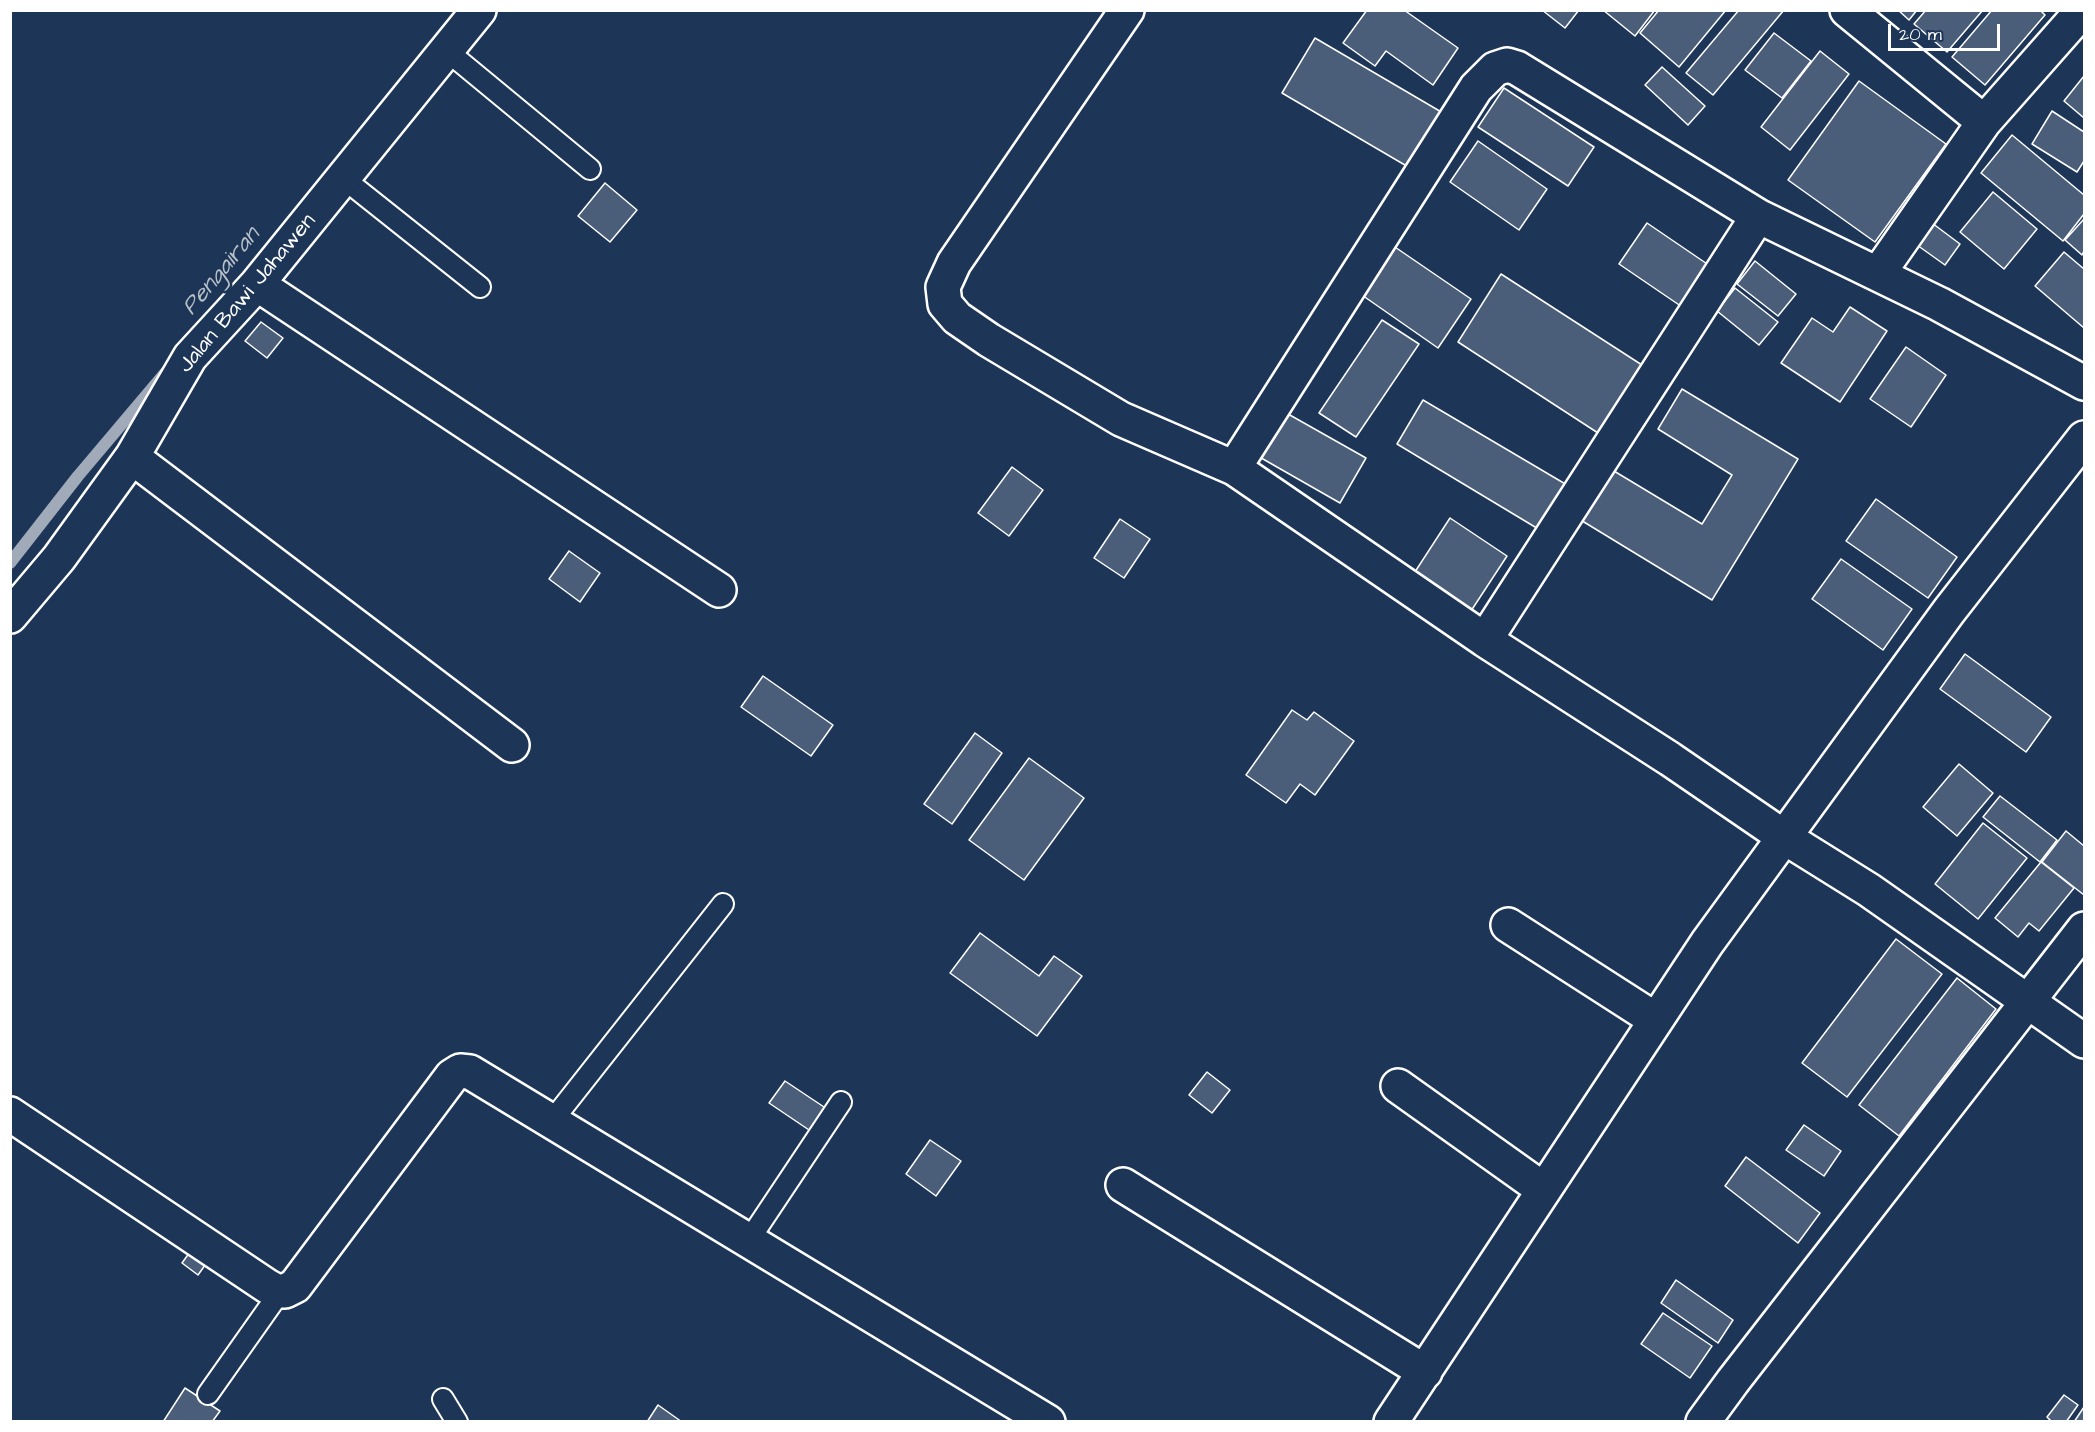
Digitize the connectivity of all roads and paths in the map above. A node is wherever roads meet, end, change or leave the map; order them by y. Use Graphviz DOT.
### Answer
graph roads {
  1 [pos="479,10"];
  2 [pos="1127,10"];
  3 [pos="1847,10"];
  4 [pos="2083,10"];
  5 [pos="446,50"];
  6 [pos="1984,122"];
  7 [pos="590,169"];
  8 [pos="343,177"];
  9 [pos="1758,216"];
  10 [pos="1878,274"];
  11 [pos="257,284"];
  12 [pos="480,287"];
  13 [pos="2085,383"];
  14 [pos="2085,438"];
  15 [pos="132,457"];
  16 [pos="1234,468"];
  17 [pos="719,590"];
  18 [pos="10,616"];
  19 [pos="1485,640"];
  20 [pos="512,745"];
  21 [pos="1784,837"];
  22 [pos="723,904"];
  23 [pos="1508,925"];
  24 [pos="2085,929"];
  25 [pos="2028,1002"];
  26 [pos="1656,1020"];
  27 [pos="2085,1041"];
  28 [pos="1398,1086"];
  29 [pos="841,1102"];
  30 [pos="10,1114"];
  31 [pos="552,1121"];
  32 [pos="1123,1185"];
  33 [pos="1544,1190"];
  34 [pos="749,1240"];
  35 [pos="280,1292"];
  36 [pos="1425,1372"];
  37 [pos="208,1394"];
  38 [pos="443,1399"];
  39 [pos="457,1422"];
  40 [pos="1048,1422"];
  41 [pos="1391,1422"];
  42 [pos="1703,1422"];
  1 -- 5 [label="street, Jalan Bawi Jahawen"];
  2 -- 16 [label="street"];
  3 -- 6 [label="street"];
  4 -- 6 [label="street"];
  5 -- 7 [label="lane"];
  5 -- 8 [label="street, Jalan Bawi Jahawen"];
  6 -- 10 [label="street"];
  8 -- 11 [label="street, Jalan Bawi Jahawen"];
  8 -- 12 [label="lane"];
  9 -- 10 [label="street"];
  9 -- 16 [label="street"];
  9 -- 19 [label="street"];
  10 -- 13 [label="street"];
  11 -- 15 [label="street, Jalan Bawi Jahawen"];
  11 -- 17 [label="street"];
  14 -- 21 [label="street"];
  15 -- 18 [label="street, Jalan Bawi Jahawen"];
  15 -- 20 [label="street"];
  16 -- 19 [label="street"];
  19 -- 21 [label="street"];
  21 -- 25 [label="street"];
  21 -- 26 [label="street"];
  22 -- 31 [label="lane"];
  23 -- 26 [label="street"];
  24 -- 25 [label="street"];
  25 -- 27 [label="street"];
  25 -- 42 [label="street"];
  26 -- 33 [label="street"];
  28 -- 33 [label="street"];
  29 -- 34 [label="lane"];
  30 -- 35 [label="street"];
  31 -- 34 [label="street"];
  31 -- 35 [label="street"];
  32 -- 36 [label="street"];
  33 -- 36 [label="street"];
  34 -- 40 [label="street"];
  35 -- 37 [label="lane"];
  36 -- 41 [label="street"];
  38 -- 39 [label="lane"];
}
